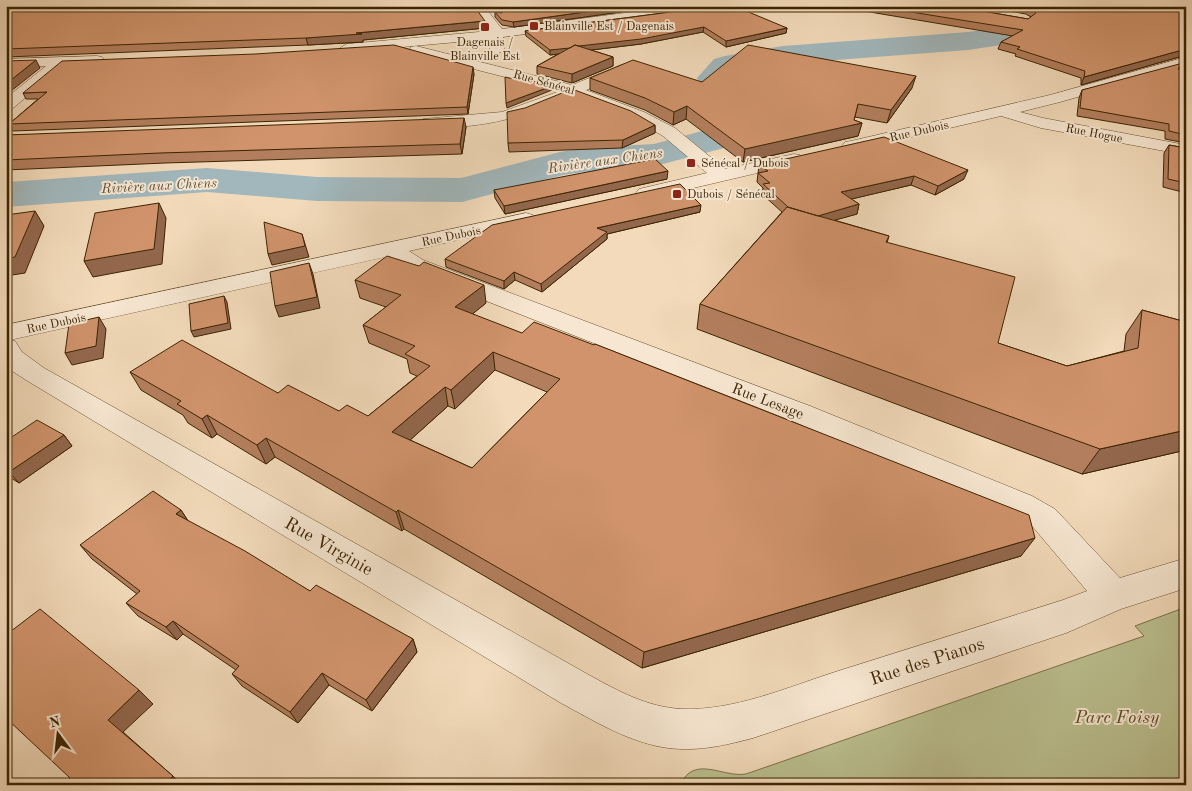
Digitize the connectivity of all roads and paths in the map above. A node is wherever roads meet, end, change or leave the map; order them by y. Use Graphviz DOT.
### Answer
graph roads {
  1 [pos="477,6"];
  2 [pos="708,6"];
  3 [pos="497,34"];
  4 [pos="408,44"];
  5 [pos="332,50"];
  6 [pos="114,60"];
  7 [pos="61,61"];
  8 [pos="6,63"];
  9 [pos="1181,65"];
  10 [pos="632,66"];
  11 [pos="490,68"];
  12 [pos="572,89"];
  13 [pos="6,106"];
  14 [pos="1003,112"];
  15 [pos="409,124"];
  16 [pos="836,149"];
  17 [pos="1186,150"];
  18 [pos="814,154"];
  19 [pos="722,176"];
  20 [pos="631,196"];
  21 [pos="547,215"];
  22 [pos="396,248"];
  23 [pos="6,333"];
  24 [pos="6,346"];
  25 [pos="1186,573"];
  26 [pos="1114,596"];
  27 [pos="664,727"];
  1 -- 3 [label="street"];
  2 -- 3 [label="street"];
  3 -- 4 [label="street"];
  3 -- 11 [label="street"];
  4 -- 5 [label="street"];
  4 -- 11 [label="street, Rue Sénécal"];
  6 -- 7 [label="street"];
  7 -- 8 [label="street"];
  7 -- 13 [label="street"];
  9 -- 14 [label="street, Rue Dubois"];
  10 -- 12 [label="street"];
  11 -- 12 [label="street, Rue Sénécal"];
  12 -- 15 [label="street"];
  12 -- 19 [label="street, Rue Sénécal"];
  14 -- 16 [label="street, Rue Dubois"];
  14 -- 17 [label="street, Rue Hogue"];
  18 -- 19 [label="street"];
  19 -- 20 [label="street"];
  21 -- 22 [label="street, Rue Dubois"];
  22 -- 23 [label="street, Rue Dubois"];
  22 -- 26 [label="street, Rue Lesage"];
  24 -- 27 [label="street, Rue Virginie"];
  25 -- 26 [label="street, Rue des Pianos"];
  26 -- 27 [label="street, Rue des Pianos"];
}
